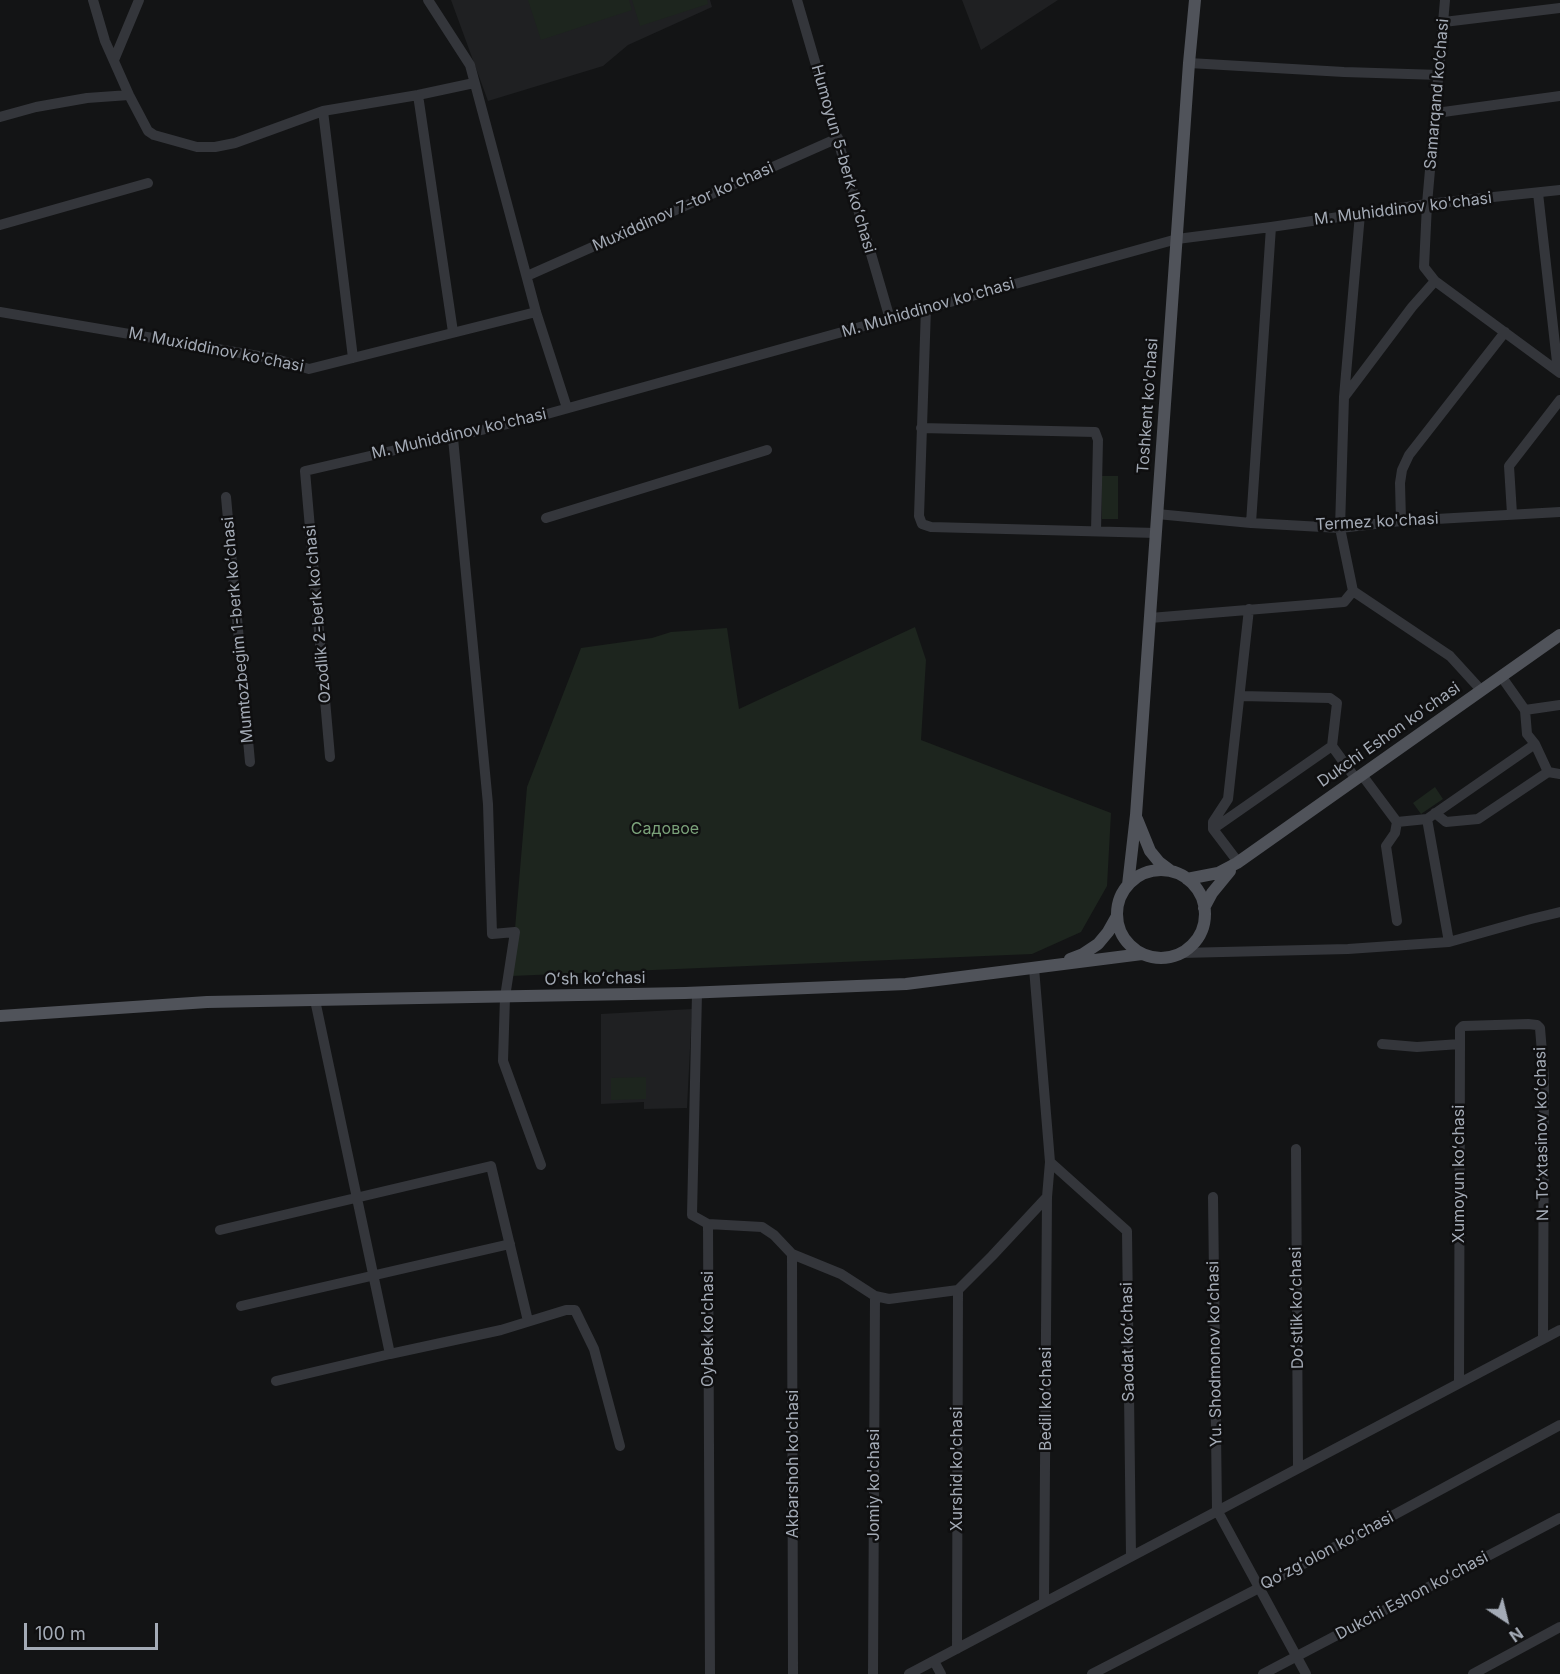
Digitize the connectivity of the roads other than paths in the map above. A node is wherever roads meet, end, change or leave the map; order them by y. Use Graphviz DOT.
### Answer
graph roads {
  1 [pos="93,0"];
  2 [pos="139,0"];
  3 [pos="428,0"];
  4 [pos="798,0"];
  5 [pos="1195,0"];
  6 [pos="1445,0"];
  7 [pos="1560,8"];
  8 [pos="1444,22"];
  9 [pos="114,60"];
  10 [pos="1189,63"];
  11 [pos="1440,75"];
  12 [pos="474,83"];
  13 [pos="129,95"];
  14 [pos="418,95"];
  15 [pos="1560,96"];
  16 [pos="322,111"];
  17 [pos="1436,113"];
  18 [pos="0,117"];
  19 [pos="838,138"];
  20 [pos="147,183"];
  21 [pos="1560,190"];
  22 [pos="1538,193"];
  23 [pos="1427,204"];
  24 [pos="1360,214"];
  25 [pos="0,225"];
  26 [pos="1271,228"];
  27 [pos="1177,239"];
  28 [pos="527,276"];
  29 [pos="1436,281"];
  30 [pos="926,308"];
  31 [pos="0,312"];
  32 [pos="536,312"];
  33 [pos="890,319"];
  34 [pos="453,332"];
  35 [pos="1505,332"];
  36 [pos="353,358"];
  37 [pos="1559,372"];
  38 [pos="1344,398"];
  39 [pos="1560,400"];
  40 [pos="567,408"];
  41 [pos="921,428"];
  42 [pos="453,438"];
  43 [pos="767,450"];
  44 [pos="305,471"];
  45 [pos="226,497"];
  46 [pos="1560,512"];
  47 [pos="1157,514"];
  48 [pos="1512,514"];
  49 [pos="546,518"];
  50 [pos="1401,521"];
  51 [pos="1251,523"];
  52 [pos="1340,528"];
  53 [pos="1096,531"];
  54 [pos="1156,533"];
  55 [pos="1353,591"];
  56 [pos="1249,609"];
  57 [pos="1150,618"];
  58 [pos="1560,634"];
  59 [pos="1501,676"];
  60 [pos="1481,690"];
  61 [pos="1240,696"];
  62 [pos="1560,705"];
  63 [pos="1525,710"];
  64 [pos="1534,744"];
  65 [pos="1332,746"];
  66 [pos="330,757"];
  67 [pos="250,762"];
  68 [pos="1548,772"];
  69 [pos="1560,774"];
  70 [pos="1359,777"];
  71 [pos="1136,815"];
  72 [pos="1431,816"];
  73 [pos="1397,822"];
  74 [pos="1214,829"];
  75 [pos="1238,863"];
  76 [pos="1171,872"];
  77 [pos="1187,879"];
  78 [pos="1128,885"];
  79 [pos="1204,908"];
  80 [pos="1560,912"];
  81 [pos="1117,916"];
  82 [pos="1397,921"];
  83 [pos="1449,942"];
  84 [pos="1181,953"];
  85 [pos="1142,954"];
  86 [pos="1052,965"];
  87 [pos="1034,968"];
  88 [pos="697,993"];
  89 [pos="505,997"];
  90 [pos="315,1000"];
  91 [pos="0,1016"];
  92 [pos="1382,1044"];
  93 [pos="1460,1044"];
  94 [pos="1296,1149"];
  95 [pos="1050,1162"];
  96 [pos="541,1165"];
  97 [pos="1047,1197"];
  98 [pos="1213,1197"];
  99 [pos="356,1198"];
  100 [pos="708,1224"];
  101 [pos="220,1230"];
  102 [pos="510,1244"];
  103 [pos="792,1254"];
  104 [pos="373,1277"];
  105 [pos="958,1290"];
  106 [pos="875,1296"];
  107 [pos="241,1306"];
  108 [pos="528,1321"];
  109 [pos="1560,1330"];
  110 [pos="1543,1338"];
  111 [pos="390,1354"];
  112 [pos="276,1381"];
  113 [pos="1459,1383"];
  114 [pos="1560,1425"];
  115 [pos="620,1446"];
  116 [pos="1298,1467"];
  117 [pos="1217,1510"];
  118 [pos="1560,1518"];
  119 [pos="1131,1556"];
  120 [pos="1259,1588"];
  121 [pos="1044,1602"];
  122 [pos="1560,1627"];
  123 [pos="957,1649"];
  124 [pos="1297,1656"];
  125 [pos="934,1661"];
  126 [pos="710,1674"];
  127 [pos="793,1674"];
  128 [pos="873,1674"];
  129 [pos="909,1674"];
  130 [pos="941,1674"];
  131 [pos="1092,1674"];
  132 [pos="1263,1674"];
  133 [pos="1306,1674"];
  134 [pos="1473,1674"];
  1 -- 9 [label="street"];
  2 -- 9 [label="street"];
  3 -- 12 [label="street"];
  4 -- 19 [label="street, Humoyun 5-berk koʻchasi"];
  5 -- 10 [label="main road, Toshkent ko'chasi"];
  6 -- 8 [label="street, Samarqand ko‘chasi"];
  7 -- 8 [label="street"];
  8 -- 11 [label="street, Samarqand ko‘chasi"];
  9 -- 13 [label="street"];
  10 -- 11 [label="street"];
  10 -- 27 [label="main road, Toshkent ko'chasi"];
  11 -- 17 [label="street, Samarqand ko‘chasi"];
  12 -- 14 [label="street"];
  12 -- 28 [label="street"];
  13 -- 16 [label="street"];
  13 -- 18 [label="street"];
  14 -- 16 [label="street"];
  14 -- 34 [label="street"];
  15 -- 17 [label="street"];
  16 -- 36 [label="street"];
  17 -- 23 [label="street, Samarqand ko‘chasi"];
  19 -- 28 [label="street, Muxiddinov 7-tor koʻchasi"];
  19 -- 33 [label="street, Humoyun 5-berk koʻchasi"];
  20 -- 25 [label="street"];
  21 -- 22 [label="street, M. Muhiddinov ko'chasi"];
  22 -- 23 [label="street, M. Muhiddinov ko'chasi"];
  22 -- 37 [label="street"];
  23 -- 24 [label="street, M. Muhiddinov ko'chasi"];
  23 -- 29 [label="street, Samarqand ko‘chasi"];
  24 -- 26 [label="street, M. Muhiddinov ko'chasi"];
  24 -- 38 [label="street"];
  26 -- 27 [label="street, M. Muhiddinov ko'chasi"];
  26 -- 51 [label="street"];
  27 -- 30 [label="street, M. Muhiddinov ko'chasi"];
  27 -- 47 [label="main road, Toshkent ko'chasi"];
  28 -- 32 [label="street"];
  29 -- 35 [label="street, Samarqand ko‘chasi"];
  29 -- 38 [label="street"];
  30 -- 33 [label="street, M. Muhiddinov ko'chasi"];
  30 -- 41 [label="street"];
  31 -- 36 [label="street, M. Muxiddinov ko'chasi"];
  32 -- 34 [label="street, M. Muxiddinov ko'chasi"];
  32 -- 40 [label="street"];
  33 -- 40 [label="street, M. Muhiddinov ko'chasi"];
  34 -- 36 [label="street, M. Muxiddinov ko'chasi"];
  35 -- 37 [label="street, Samarqand ko‘chasi"];
  35 -- 50 [label="street"];
  38 -- 52 [label="street"];
  39 -- 48 [label="street"];
  40 -- 42 [label="street, M. Muhiddinov ko'chasi"];
  41 -- 53 [label="street"];
  41 -- 53 [label="street"];
  42 -- 44 [label="street, M. Muhiddinov ko'chasi"];
  42 -- 89 [label="street"];
  43 -- 49 [label="street"];
  44 -- 66 [label="street, Ozodlik 2-berk koʻchasi"];
  45 -- 67 [label="street, Mumtozbegim 1-berk koʻchasi"];
  46 -- 48 [label="street, Termez ko'chasi"];
  47 -- 51 [label="street, Termez ko'chasi"];
  47 -- 54 [label="main road, Toshkent ko'chasi"];
  48 -- 50 [label="street, Termez ko'chasi"];
  50 -- 52 [label="street, Termez ko'chasi"];
  51 -- 52 [label="street, Termez ko'chasi"];
  52 -- 55 [label="street"];
  53 -- 54 [label="street"];
  54 -- 57 [label="main road, Toshkent ko'chasi"];
  55 -- 56 [label="street"];
  55 -- 60 [label="street"];
  56 -- 57 [label="street"];
  56 -- 61 [label="street"];
  57 -- 71 [label="main road, Toshkent ko'chasi"];
  58 -- 59 [label="main road, Dukchi Eshon ko'chasi"];
  59 -- 60 [label="main road, Dukchi Eshon ko'chasi"];
  59 -- 63 [label="street"];
  60 -- 70 [label="main road, Dukchi Eshon ko'chasi"];
  61 -- 65 [label="street"];
  61 -- 74 [label="street"];
  62 -- 63 [label="street"];
  63 -- 64 [label="street"];
  64 -- 68 [label="street"];
  64 -- 72 [label="street"];
  65 -- 70 [label="street"];
  65 -- 74 [label="street"];
  68 -- 69 [label="street"];
  68 -- 72 [label="street"];
  70 -- 73 [label="street"];
  70 -- 75 [label="main road, Dukchi Eshon ko'chasi"];
  71 -- 76 [label="main road"];
  71 -- 78 [label="main road, Toshkent ko'chasi"];
  72 -- 73 [label="street"];
  72 -- 83 [label="street"];
  73 -- 82 [label="street"];
  74 -- 75 [label="street"];
  75 -- 77 [label="main road"];
  75 -- 79 [label="main road"];
  76 -- 77 [label="main road"];
  76 -- 78 [label="main road"];
  77 -- 79 [label="main road"];
  78 -- 81 [label="main road"];
  79 -- 84 [label="main road"];
  80 -- 83 [label="street"];
  81 -- 85 [label="main road"];
  81 -- 86 [label="main road"];
  83 -- 84 [label="street"];
  84 -- 85 [label="main road"];
  85 -- 86 [label="main road"];
  86 -- 87 [label="main road, Oʻsh koʻchasi"];
  87 -- 88 [label="main road, Oʻsh koʻchasi"];
  87 -- 95 [label="street, Bedil koʻchasi"];
  88 -- 89 [label="main road, Oʻsh koʻchasi"];
  88 -- 100 [label="street"];
  89 -- 90 [label="main road, Oʻsh koʻchasi"];
  89 -- 96 [label="street"];
  90 -- 91 [label="main road, Oʻsh koʻchasi"];
  90 -- 99 [label="street"];
  92 -- 93 [label="street"];
  93 -- 110 [label="street, N. Toʻxtasinov koʻchasi"];
  93 -- 113 [label="street, Xumoyun koʻchasi"];
  94 -- 116 [label="street, Doʻstlik koʻchasi"];
  95 -- 97 [label="street, Bedil koʻchasi"];
  95 -- 119 [label="street, Saodat koʻchasi"];
  97 -- 105 [label="street"];
  97 -- 121 [label="street, Bedil koʻchasi"];
  98 -- 117 [label="street, Yu. Shodmonov koʻchasi"];
  99 -- 101 [label="street"];
  99 -- 102 [label="street"];
  99 -- 104 [label="street"];
  100 -- 103 [label="street"];
  100 -- 126 [label="street, Oybek ko'chasi"];
  102 -- 104 [label="street"];
  102 -- 108 [label="street"];
  103 -- 106 [label="street"];
  103 -- 127 [label="street, Akbarshoh ko'chasi"];
  104 -- 107 [label="street"];
  104 -- 111 [label="street"];
  105 -- 106 [label="street"];
  105 -- 123 [label="street, Xurshid ko'chasi"];
  106 -- 128 [label="street, Jomiy ko'chasi"];
  108 -- 111 [label="street"];
  108 -- 115 [label="street"];
  109 -- 110 [label="street"];
  110 -- 113 [label="street"];
  111 -- 112 [label="street"];
  113 -- 116 [label="street"];
  114 -- 120 [label="street, Qoʻzgʻolon koʻchasi"];
  116 -- 117 [label="street"];
  117 -- 119 [label="street"];
  117 -- 120 [label="street"];
  118 -- 124 [label="street, Dukchi Eshon koʻchasi"];
  119 -- 121 [label="street"];
  120 -- 124 [label="street"];
  120 -- 131 [label="street, Qoʻzgʻolon koʻchasi"];
  121 -- 123 [label="street"];
  122 -- 134 [label="street"];
  123 -- 125 [label="street"];
  124 -- 132 [label="street, Dukchi Eshon koʻchasi"];
  124 -- 133 [label="street"];
  125 -- 129 [label="street"];
  125 -- 130 [label="street"];
}
